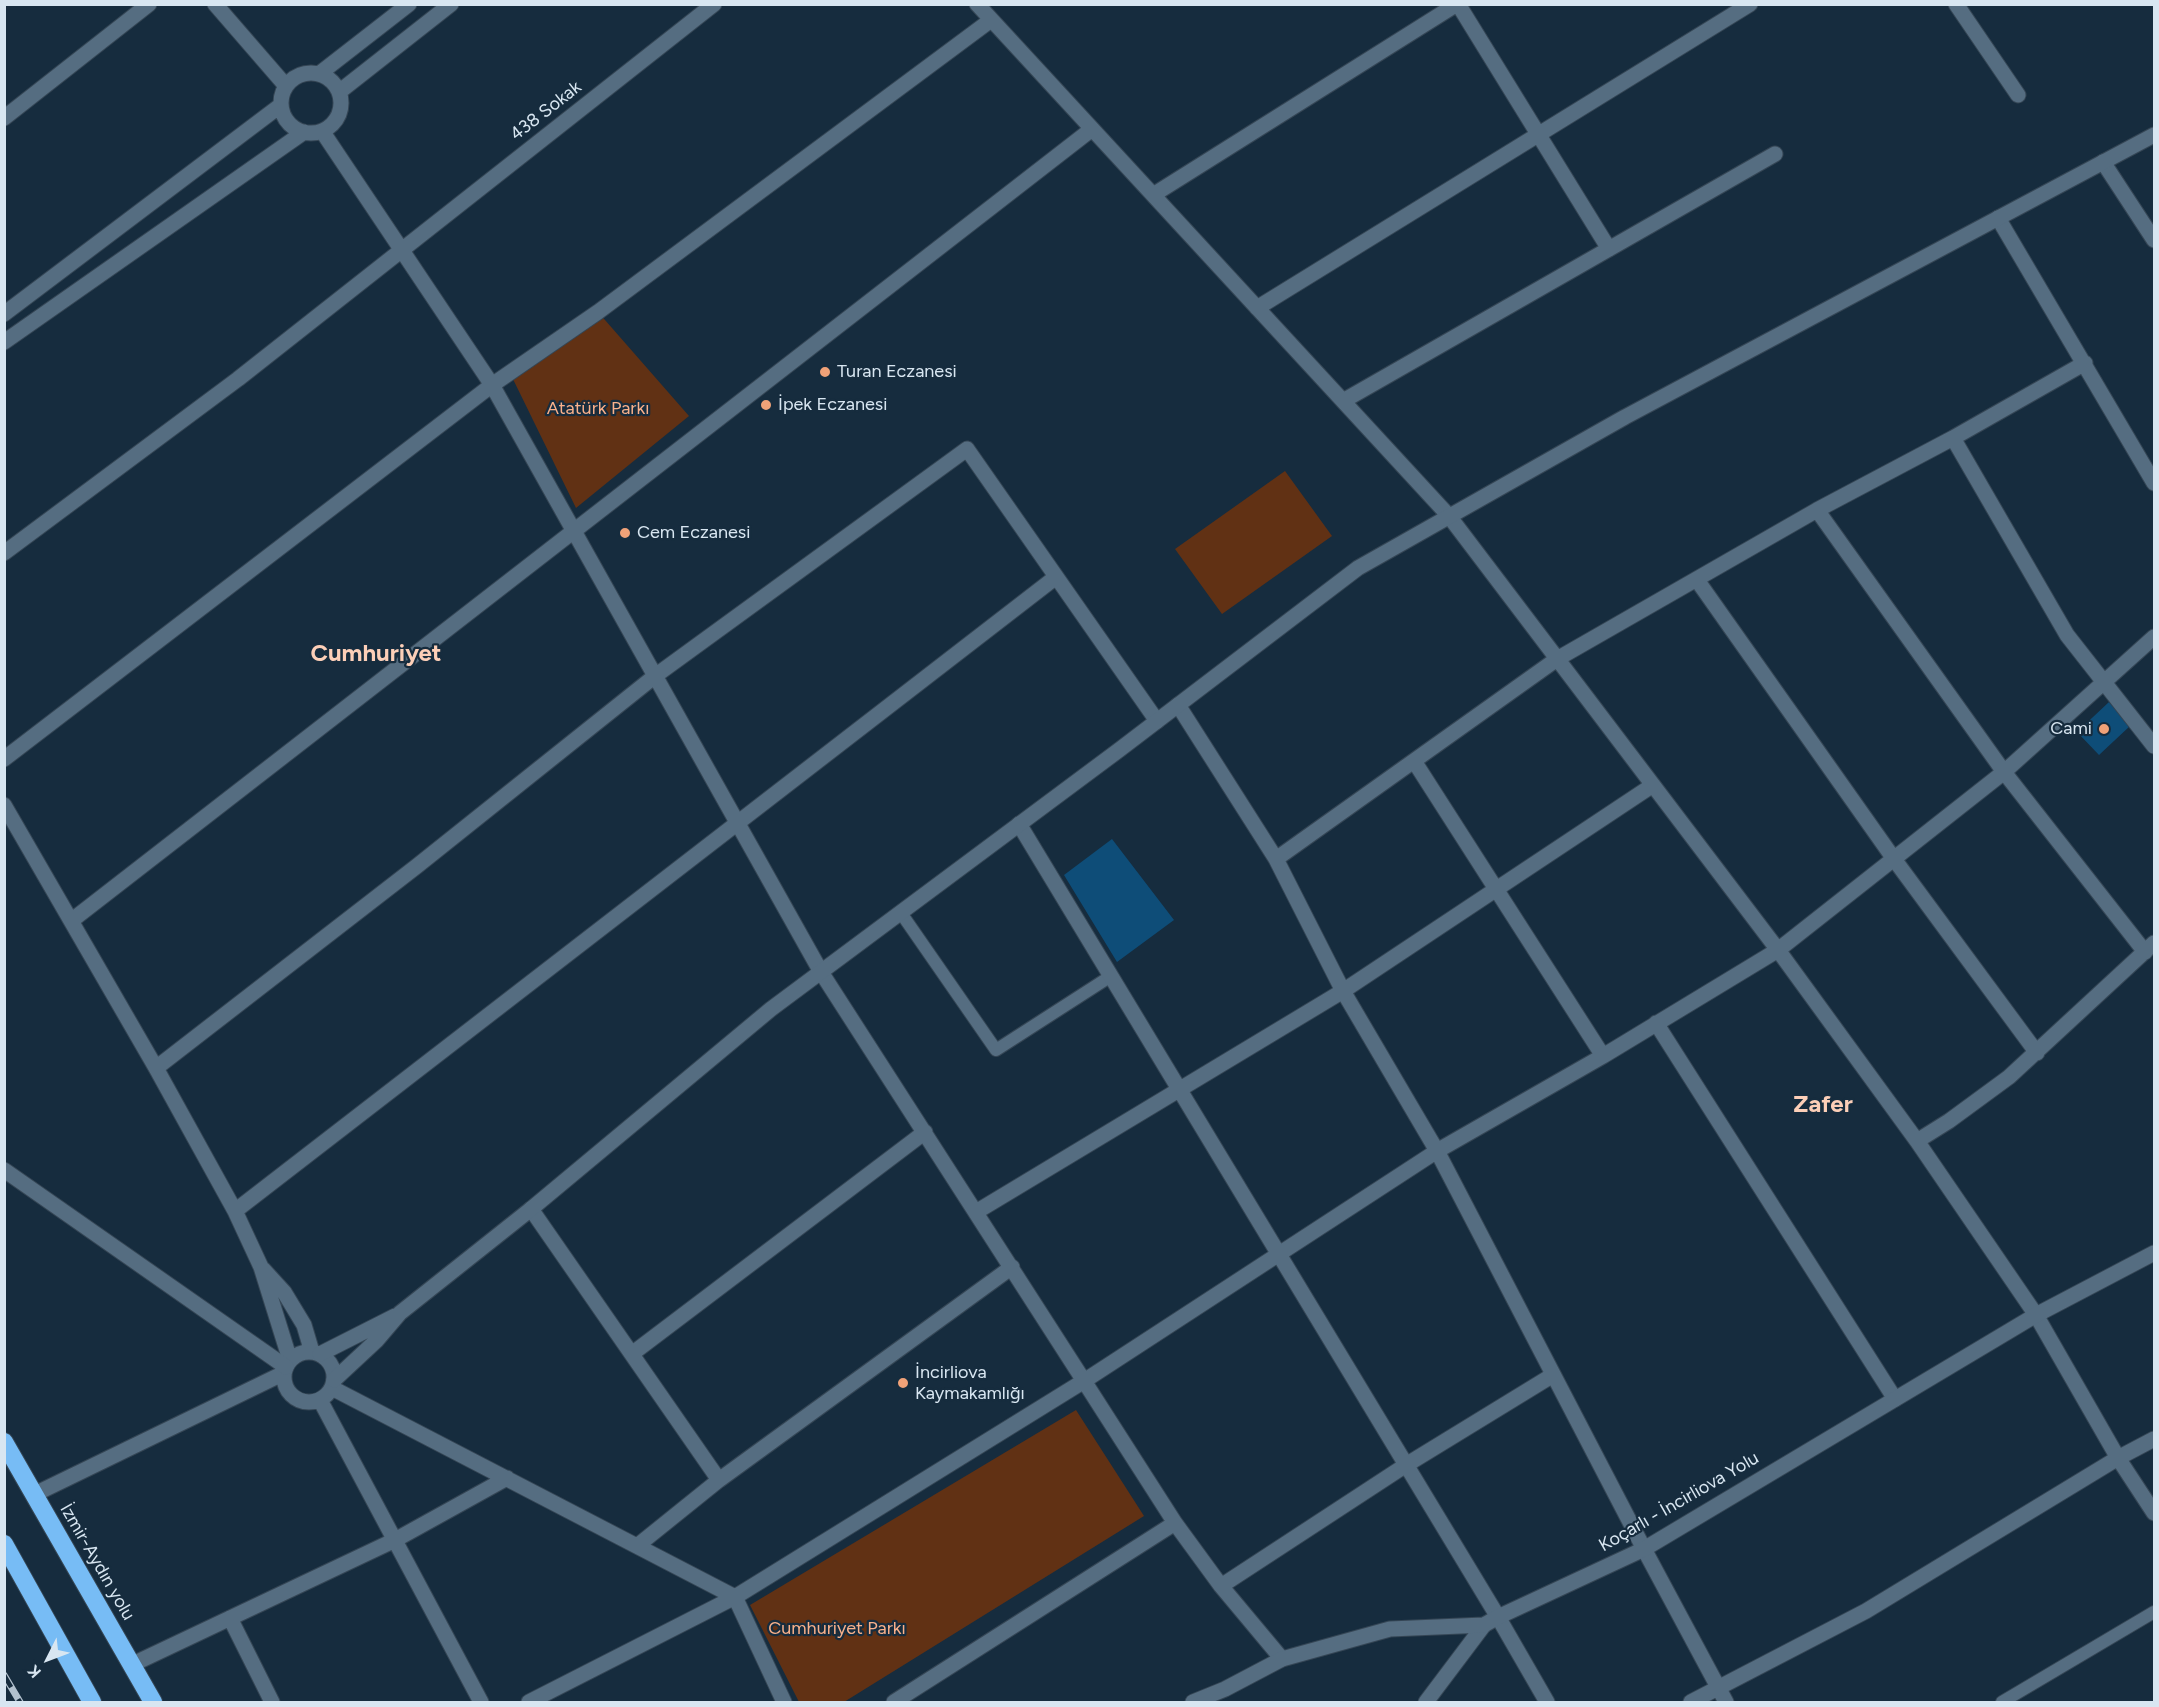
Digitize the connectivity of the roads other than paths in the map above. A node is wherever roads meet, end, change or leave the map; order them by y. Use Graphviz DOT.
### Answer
graph roads {
  1 [pos="149,4"];
  2 [pos="215,4"];
  3 [pos="410,4"];
  4 [pos="451,4"];
  5 [pos="714,4"];
  6 [pos="977,4"];
  7 [pos="1458,4"];
  8 [pos="1750,4"];
  9 [pos="1956,4"];
  10 [pos="992,20"];
  11 [pos="319,74"];
  12 [pos="286,86"];
  13 [pos="339,92"];
  14 [pos="2018,95"];
  15 [pos="281,105"];
  16 [pos="4,118"];
  17 [pos="1092,129"];
  18 [pos="322,131"];
  19 [pos="304,132"];
  20 [pos="2154,135"];
  21 [pos="1538,136"];
  22 [pos="1775,154"];
  23 [pos="2103,162"];
  24 [pos="1153,195"];
  25 [pos="1998,218"];
  26 [pos="2154,240"];
  27 [pos="401,249"];
  28 [pos="1609,249"];
  29 [pos="1257,308"];
  30 [pos="4,314"];
  31 [pos="4,342"];
  32 [pos="2085,363"];
  33 [pos="492,385"];
  34 [pos="1343,401"];
  35 [pos="1953,438"];
  36 [pos="2154,483"];
  37 [pos="1817,510"];
  38 [pos="1449,516"];
  39 [pos="574,532"];
  40 [pos="4,553"];
  41 [pos="1056,577"];
  42 [pos="1697,580"];
  43 [pos="2154,637"];
  44 [pos="1557,658"];
  45 [pos="655,676"];
  46 [pos="2103,682"];
  47 [pos="1178,705"];
  48 [pos="1157,721"];
  49 [pos="2154,746"];
  50 [pos="4,759"];
  51 [pos="1414,761"];
  52 [pos="2004,772"];
  53 [pos="1653,785"];
  54 [pos="4,805"];
  55 [pos="738,823"];
  56 [pos="1020,824"];
  57 [pos="1276,859"];
  58 [pos="1894,859"];
  59 [pos="1495,888"];
  60 [pos="900,913"];
  61 [pos="71,921"];
  62 [pos="2150,947"];
  63 [pos="1778,950"];
  64 [pos="821,972"];
  65 [pos="1111,976"];
  66 [pos="1343,991"];
  67 [pos="1656,1023"];
  68 [pos="2037,1053"];
  69 [pos="1603,1056"];
  70 [pos="156,1068"];
  71 [pos="1180,1090"];
  72 [pos="925,1132"];
  73 [pos="1917,1141"];
  74 [pos="1437,1151"];
  75 [pos="4,1170"];
  76 [pos="531,1209"];
  77 [pos="235,1211"];
  78 [pos="976,1212"];
  79 [pos="2154,1253"];
  80 [pos="1279,1254"];
  81 [pos="261,1267"];
  82 [pos="1012,1267"];
  83 [pos="400,1313"];
  84 [pos="2036,1314"];
  85 [pos="316,1353"];
  86 [pos="633,1353"];
  87 [pos="286,1367"];
  88 [pos="1553,1375"];
  89 [pos="1084,1380"];
  90 [pos="333,1384"];
  91 [pos="1895,1399"];
  92 [pos="320,1400"];
  93 [pos="2154,1438"];
  94 [pos="4,1442"];
  95 [pos="2118,1458"];
  96 [pos="1406,1465"];
  97 [pos="507,1479"];
  98 [pos="719,1480"];
  99 [pos="35,1494"];
  100 [pos="2154,1513"];
  101 [pos="1176,1523"];
  102 [pos="395,1540"];
  103 [pos="4,1544"];
  104 [pos="637,1546"];
  105 [pos="1644,1549"];
  106 [pos="1221,1586"];
  107 [pos="735,1597"];
  108 [pos="2154,1612"];
  109 [pos="1498,1617"];
  110 [pos="230,1618"];
  111 [pos="1484,1625"];
  112 [pos="1282,1659"];
  113 [pos="132,1665"];
  114 [pos="1717,1687"];
  115 [pos="92,1702"];
  116 [pos="153,1702"];
  117 [pos="272,1702"];
  118 [pos="481,1702"];
  119 [pos="529,1702"];
  120 [pos="784,1702"];
  121 [pos="894,1702"];
  122 [pos="1193,1702"];
  123 [pos="1426,1702"];
  124 [pos="1547,1702"];
  125 [pos="1691,1702"];
  126 [pos="1726,1702"];
  127 [pos="2002,1702"];
  1 -- 16 [label="street"];
  2 -- 12 [label="street"];
  3 -- 11 [label="street"];
  4 -- 13 [label="street"];
  5 -- 27 [label="street, 438 Sokak"];
  6 -- 10 [label="street"];
  7 -- 21 [label="street"];
  7 -- 24 [label="street"];
  8 -- 21 [label="street"];
  9 -- 14 [label="street"];
  10 -- 17 [label="street"];
  10 -- 33 [label="street"];
  11 -- 12 [label="street"];
  11 -- 13 [label="street"];
  12 -- 15 [label="street"];
  13 -- 18 [label="street"];
  15 -- 19 [label="street"];
  15 -- 30 [label="street"];
  17 -- 24 [label="street"];
  17 -- 39 [label="street"];
  18 -- 19 [label="street"];
  18 -- 27 [label="street"];
  19 -- 31 [label="street"];
  20 -- 23 [label="street"];
  21 -- 28 [label="street"];
  21 -- 29 [label="street"];
  22 -- 28 [label="street"];
  23 -- 25 [label="street"];
  23 -- 26 [label="street"];
  24 -- 29 [label="street"];
  25 -- 32 [label="street"];
  25 -- 38 [label="street"];
  27 -- 33 [label="street"];
  27 -- 40 [label="street, 438 Sokak"];
  28 -- 34 [label="street"];
  29 -- 34 [label="street"];
  32 -- 35 [label="street"];
  32 -- 36 [label="street"];
  33 -- 39 [label="street"];
  33 -- 50 [label="street"];
  34 -- 38 [label="street"];
  35 -- 37 [label="street"];
  35 -- 46 [label="street"];
  37 -- 42 [label="street"];
  37 -- 52 [label="street"];
  38 -- 44 [label="street"];
  38 -- 47 [label="street"];
  39 -- 45 [label="street"];
  39 -- 61 [label="street"];
  41 -- 45 [label="street"];
  41 -- 48 [label="street"];
  41 -- 55 [label="street"];
  42 -- 44 [label="street"];
  42 -- 58 [label="street"];
  43 -- 46 [label="street"];
  44 -- 51 [label="street"];
  44 -- 53 [label="street"];
  45 -- 55 [label="street"];
  45 -- 70 [label="street"];
  46 -- 49 [label="street"];
  46 -- 52 [label="street"];
  47 -- 48 [label="street"];
  47 -- 57 [label="street"];
  48 -- 56 [label="street"];
  51 -- 57 [label="street"];
  51 -- 59 [label="street"];
  52 -- 58 [label="street"];
  52 -- 62 [label="street"];
  53 -- 59 [label="street"];
  53 -- 63 [label="street"];
  54 -- 61 [label="street"];
  55 -- 64 [label="street"];
  55 -- 77 [label="street"];
  56 -- 60 [label="street"];
  56 -- 65 [label="street"];
  57 -- 66 [label="street"];
  58 -- 63 [label="street"];
  58 -- 68 [label="street"];
  59 -- 66 [label="street"];
  59 -- 69 [label="street"];
  60 -- 64 [label="street"];
  60 -- 65 [label="lane"];
  61 -- 70 [label="street"];
  62 -- 68 [label="street"];
  63 -- 67 [label="street"];
  63 -- 73 [label="street"];
  64 -- 72 [label="street"];
  64 -- 76 [label="street"];
  65 -- 71 [label="street"];
  66 -- 71 [label="street"];
  66 -- 74 [label="street"];
  67 -- 69 [label="street"];
  67 -- 91 [label="street"];
  68 -- 73 [label="street"];
  69 -- 74 [label="street"];
  70 -- 77 [label="street"];
  71 -- 78 [label="street"];
  71 -- 80 [label="street"];
  72 -- 78 [label="street"];
  72 -- 86 [label="street"];
  73 -- 84 [label="street"];
  74 -- 80 [label="street"];
  74 -- 88 [label="street"];
  75 -- 87 [label="street"];
  76 -- 83 [label="street"];
  76 -- 86 [label="street"];
  77 -- 81 [label="street"];
  78 -- 82 [label="street"];
  79 -- 84 [label="street, Koçarlı - İncirliova Yolu"];
  80 -- 89 [label="street"];
  80 -- 96 [label="street"];
  81 -- 85 [label="street"];
  81 -- 87 [label="street"];
  82 -- 89 [label="street"];
  82 -- 98 [label="street"];
  83 -- 85 [label="street"];
  83 -- 90 [label="street"];
  84 -- 91 [label="street, Koçarlı - İncirliova Yolu"];
  84 -- 95 [label="street"];
  85 -- 87 [label="street"];
  85 -- 90 [label="street"];
  86 -- 98 [label="street"];
  87 -- 92 [label="street"];
  87 -- 99 [label="street"];
  88 -- 96 [label="street"];
  88 -- 105 [label="street"];
  89 -- 101 [label="street"];
  89 -- 107 [label="street"];
  90 -- 92 [label="street"];
  90 -- 97 [label="street"];
  91 -- 105 [label="street, Koçarlı - İncirliova Yolu"];
  92 -- 102 [label="street"];
  93 -- 95 [label="street"];
  94 -- 99 [label="highway, İzmir-Aydın yolu"];
  95 -- 100 [label="street"];
  95 -- 114 [label="street"];
  96 -- 106 [label="street"];
  96 -- 109 [label="street"];
  97 -- 102 [label="street"];
  97 -- 104 [label="street"];
  98 -- 104 [label="street"];
  99 -- 113 [label="highway, İzmir-Aydın yolu"];
  101 -- 106 [label="street"];
  101 -- 121 [label="street"];
  102 -- 110 [label="street"];
  102 -- 118 [label="street"];
  103 -- 115 [label="highway"];
  104 -- 107 [label="street"];
  105 -- 109 [label="street, Koçarlı - İncirliova Yolu"];
  105 -- 114 [label="street"];
  106 -- 112 [label="street"];
  107 -- 119 [label="street"];
  107 -- 120 [label="street"];
  108 -- 127 [label="lane"];
  109 -- 111 [label="street, Koçarlı - İncirliova Yolu"];
  109 -- 124 [label="street"];
  110 -- 113 [label="street"];
  110 -- 117 [label="street"];
  111 -- 112 [label="street, Koçarlı - İncirliova Yolu"];
  111 -- 123 [label="street"];
  112 -- 122 [label="street, Koçarlı - İncirliova Yolu"];
  113 -- 116 [label="highway, İzmir-Aydın yolu"];
  114 -- 125 [label="street"];
  114 -- 126 [label="street"];
}
